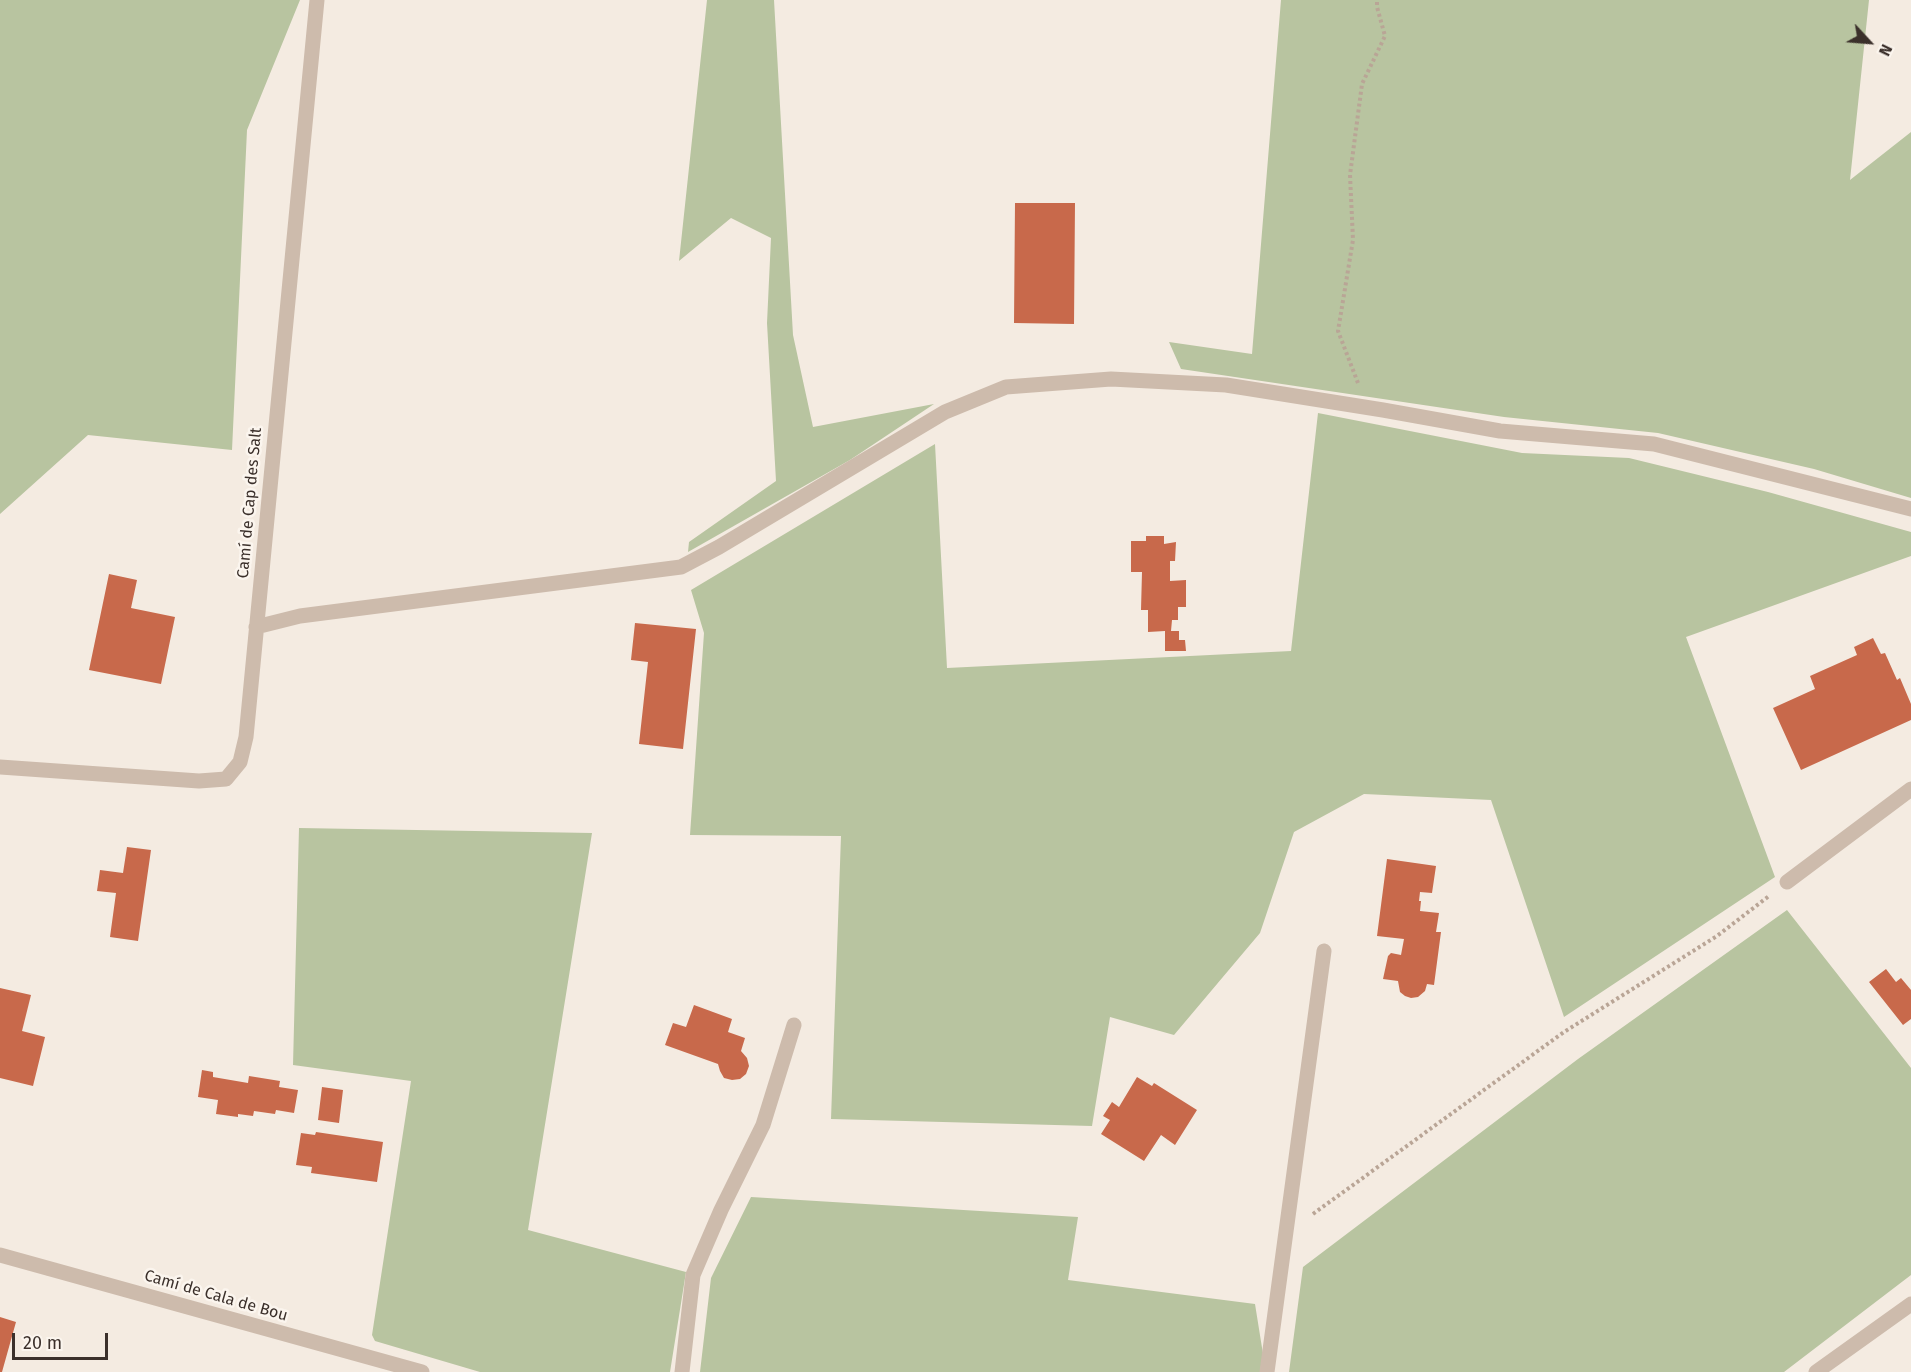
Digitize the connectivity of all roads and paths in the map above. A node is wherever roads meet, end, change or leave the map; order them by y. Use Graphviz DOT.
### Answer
graph roads {
  1 [pos="317,0"];
  2 [pos="1377,0"];
  3 [pos="1367,407"];
  4 [pos="1911,509"];
  5 [pos="256,627"];
  6 [pos="0,766"];
  7 [pos="1911,789"];
  8 [pos="1787,882"];
  9 [pos="1324,951"];
  10 [pos="794,1025"];
  11 [pos="1288,1216"];
  12 [pos="0,1255"];
  13 [pos="1911,1304"];
  14 [pos="422,1372"];
  15 [pos="682,1372"];
  16 [pos="1267,1372"];
  17 [pos="1816,1372"];
  1 -- 5 [label="street, Camí de Cap des Salt"];
  2 -- 3 [label="path"];
  3 -- 4 [label="street"];
  3 -- 5 [label="street"];
  5 -- 6 [label="street, Camí de Cap des Salt"];
  7 -- 8 [label="street"];
  8 -- 11 [label="path"];
  9 -- 11 [label="street"];
  10 -- 15 [label="street"];
  11 -- 16 [label="street"];
  12 -- 14 [label="street, Camí de Cala de Bou"];
  13 -- 17 [label="street"];
}
